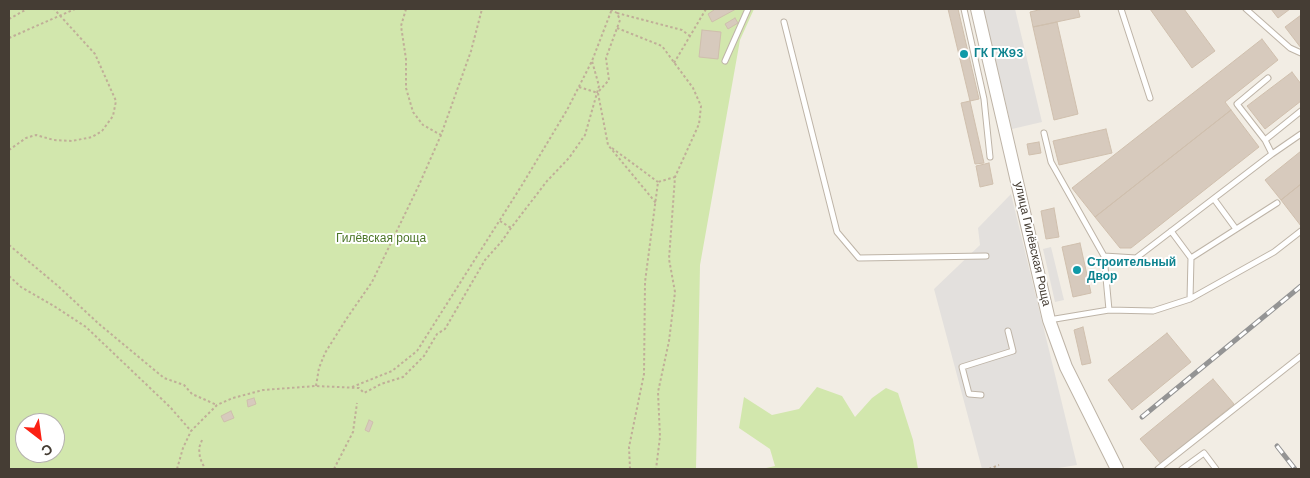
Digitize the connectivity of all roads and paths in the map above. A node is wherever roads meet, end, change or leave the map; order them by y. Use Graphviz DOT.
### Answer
graph roads {
  1 [pos="27,9"];
  2 [pos="54,9"];
  3 [pos="75,9"];
  4 [pos="406,9"];
  5 [pos="482,9"];
  6 [pos="611,9"];
  7 [pos="706,9"];
  8 [pos="748,9"];
  9 [pos="964,9"];
  10 [pos="977,9"];
  11 [pos="1121,9"];
  12 [pos="1246,9"];
  13 [pos="617,13"];
  14 [pos="59,15"];
  15 [pos="9,19"];
  16 [pos="784,22"];
  17 [pos="617,28"];
  18 [pos="690,36"];
  19 [pos="9,38"];
  20 [pos="1301,53"];
  21 [pos="592,61"];
  22 [pos="725,61"];
  23 [pos="674,63"];
  24 [pos="1268,78"];
  25 [pos="579,87"];
  26 [pos="598,93"];
  27 [pos="1150,98"];
  28 [pos="1301,111"];
  29 [pos="1044,133"];
  30 [pos="441,134"];
  31 [pos="1301,134"];
  32 [pos="1265,140"];
  33 [pos="608,146"];
  34 [pos="9,150"];
  35 [pos="1272,154"];
  36 [pos="990,156"];
  37 [pos="675,178"];
  38 [pos="658,182"];
  39 [pos="1214,199"];
  40 [pos="656,203"];
  41 [pos="1277,203"];
  42 [pos="499,221"];
  43 [pos="510,228"];
  44 [pos="1236,229"];
  45 [pos="1172,231"];
  46 [pos="1301,231"];
  47 [pos="9,245"];
  48 [pos="986,256"];
  49 [pos="1104,256"];
  50 [pos="1191,258"];
  51 [pos="9,276"];
  52 [pos="1190,299"];
  53 [pos="1109,310"];
  54 [pos="1050,320"];
  55 [pos="1008,331"];
  56 [pos="1301,356"];
  57 [pos="316,386"];
  58 [pos="350,388"];
  59 [pos="981,395"];
  60 [pos="357,403"];
  61 [pos="217,405"];
  62 [pos="191,431"];
  63 [pos="202,440"];
  64 [pos="999,465"];
  65 [pos="178,469"];
  66 [pos="205,469"];
  67 [pos="334,469"];
  68 [pos="630,469"];
  69 [pos="656,469"];
  70 [pos="989,469"];
  71 [pos="1117,469"];
  72 [pos="1158,469"];
  73 [pos="1182,469"];
  74 [pos="1216,469"];
  1 -- 15 [label="path"];
  2 -- 14 [label="path"];
  3 -- 14 [label="path"];
  4 -- 30 [label="path"];
  5 -- 30 [label="path"];
  6 -- 13 [label="path"];
  6 -- 21 [label="path"];
  7 -- 18 [label="path"];
  8 -- 22 [label="lane"];
  9 -- 36 [label="lane"];
  10 -- 54 [label="street, улица Гилёвская Роща"];
  11 -- 27 [label="lane"];
  12 -- 20 [label="lane"];
  13 -- 17 [label="path"];
  13 -- 18 [label="path"];
  14 -- 19 [label="path"];
  14 -- 34 [label="path"];
  16 -- 48 [label="lane"];
  17 -- 23 [label="path"];
  17 -- 26 [label="path"];
  18 -- 23 [label="path"];
  21 -- 25 [label="path"];
  21 -- 26 [label="path"];
  23 -- 37 [label="path"];
  24 -- 32 [label="lane"];
  25 -- 26 [label="path"];
  25 -- 42 [label="path"];
  26 -- 33 [label="path"];
  26 -- 43 [label="path"];
  28 -- 32 [label="lane"];
  29 -- 49 [label="lane"];
  30 -- 57 [label="path"];
  31 -- 35 [label="lane"];
  32 -- 35 [label="lane"];
  33 -- 38 [label="path"];
  33 -- 40 [label="path"];
  35 -- 39 [label="lane"];
  37 -- 38 [label="path"];
  37 -- 69 [label="path"];
  38 -- 40 [label="path"];
  39 -- 44 [label="lane"];
  39 -- 45 [label="lane"];
  40 -- 68 [label="path"];
  41 -- 44 [label="lane"];
  42 -- 43 [label="path"];
  42 -- 58 [label="path"];
  43 -- 58 [label="path"];
  44 -- 50 [label="lane"];
  45 -- 49 [label="lane"];
  45 -- 50 [label="lane"];
  46 -- 52 [label="lane"];
  47 -- 61 [label="path"];
  49 -- 53 [label="lane"];
  50 -- 52 [label="lane"];
  51 -- 62 [label="path"];
  52 -- 53 [label="lane"];
  53 -- 54 [label="lane"];
  54 -- 71 [label="street, улица Гилёвская Роща"];
  55 -- 59 [label="lane"];
  56 -- 72 [label="lane"];
  57 -- 58 [label="path"];
  57 -- 61 [label="path"];
  60 -- 67 [label="path"];
  61 -- 62 [label="path"];
  62 -- 65 [label="path"];
  63 -- 66 [label="path"];
  64 -- 70 [label="path"];
  73 -- 74 [label="lane"];
}
